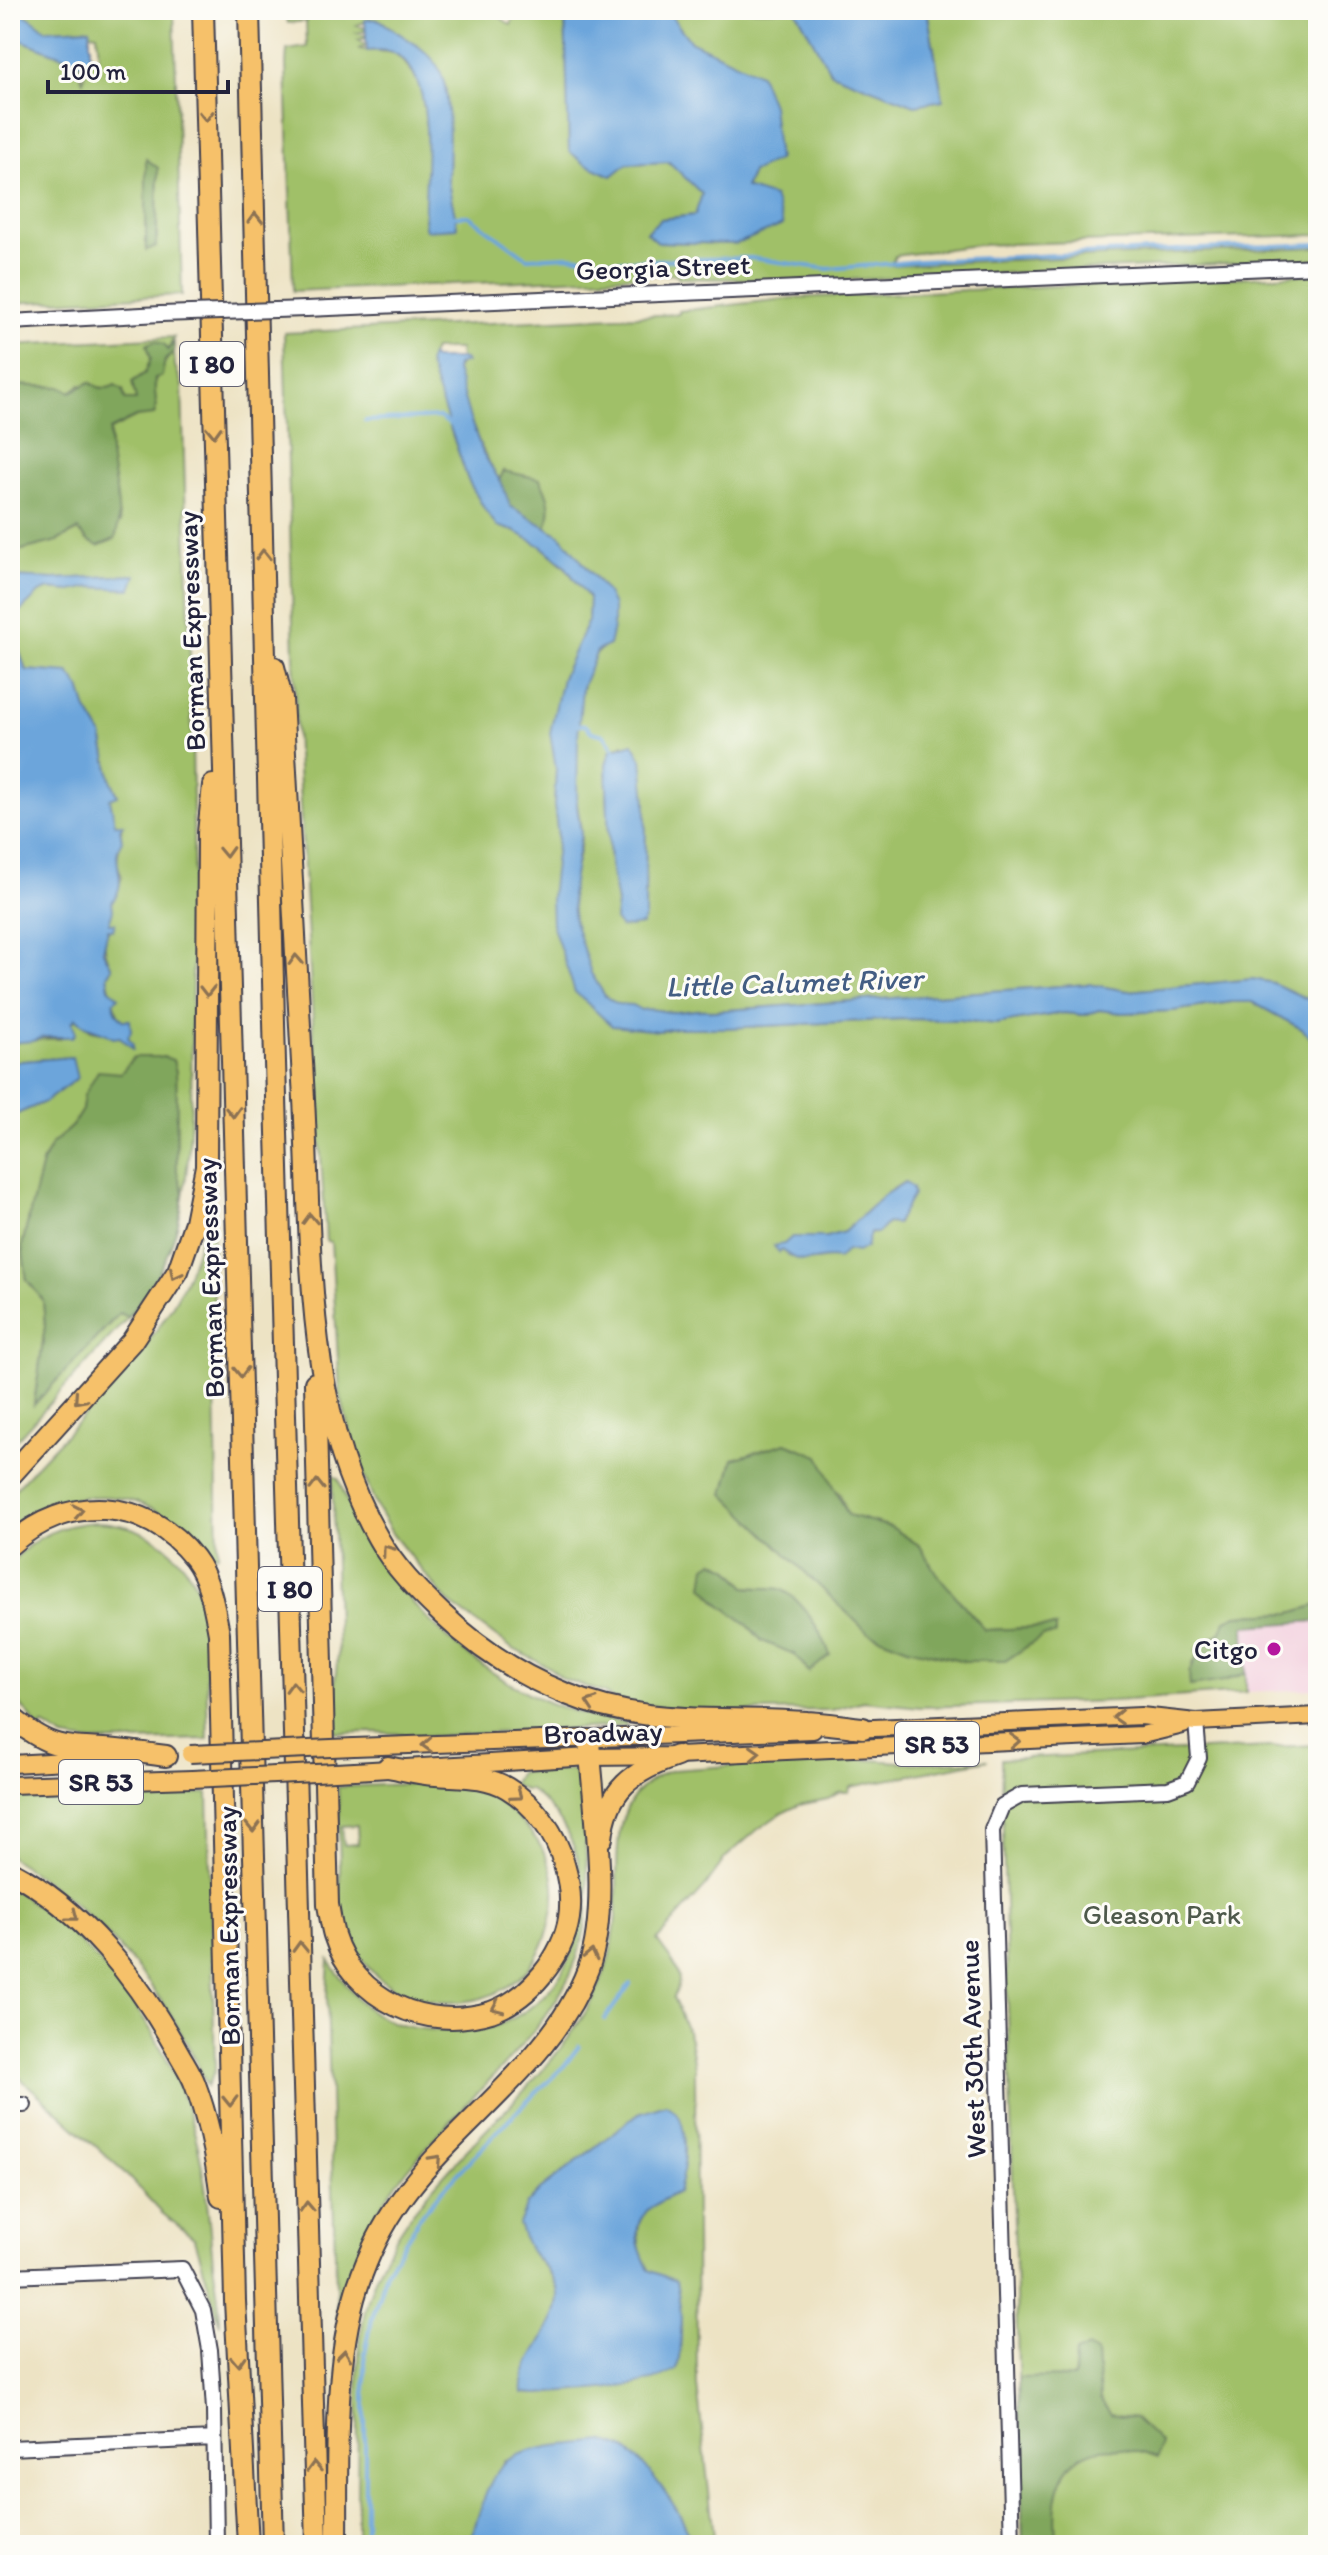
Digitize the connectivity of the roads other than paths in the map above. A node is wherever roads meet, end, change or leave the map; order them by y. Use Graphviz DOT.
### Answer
graph roads {
  1 [pos="203,10"];
  2 [pos="249,10"];
  3 [pos="1318,266"];
  4 [pos="10,322"];
  5 [pos="265,633"];
  6 [pos="222,718"];
  7 [pos="312,1274"];
  8 [pos="10,1476"];
  9 [pos="10,1545"];
  10 [pos="10,1716"];
  11 [pos="1318,1716"];
  12 [pos="1196,1722"];
  13 [pos="863,1728"];
  14 [pos="589,1748"];
  15 [pos="166,1756"];
  16 [pos="677,1756"];
  17 [pos="10,1764"];
  18 [pos="388,1767"];
  19 [pos="10,1785"];
  20 [pos="10,1871"];
  21 [pos="598,1874"];
  22 [pos="10,2276"];
  23 [pos="235,2301"];
  24 [pos="214,2439"];
  25 [pos="10,2448"];
  26 [pos="216,2545"];
  27 [pos="248,2545"];
  28 [pos="273,2545"];
  29 [pos="317,2545"];
  30 [pos="337,2545"];
  31 [pos="1012,2545"];
  1 -- 6 [label="highway, Borman Expressway / I 80, one-way"];
  5 -- 2 [label="highway, I 80, one-way"];
  3 -- 4 [label="street, Georgia Street, bridge"];
  7 -- 5 [label="highway, one-way"];
  29 -- 5 [label="highway, I 80, one-way"];
  6 -- 8 [label="highway, one-way"];
  6 -- 28 [label="highway, Borman Expressway / I 80, one-way"];
  13 -- 7 [label="highway, one-way"];
  18 -- 7 [label="highway, one-way"];
  9 -- 23 [label="highway, one-way"];
  10 -- 15 [label="highway"];
  11 -- 12 [label="main road, Broadway / SR 53"];
  12 -- 13 [label="main road, Broadway / SR 53, one-way"];
  16 -- 12 [label="main road, Broadway / SR 53, one-way"];
  12 -- 31 [label="street, West 30th Avenue"];
  13 -- 14 [label="main road, Broadway / SR 53"];
  14 -- 15 [label="main road, Broadway / SR 53, one-way, bridge"];
  14 -- 16 [label="main road, Broadway / SR 53"];
  14 -- 18 [label="main road, Broadway / SR 53"];
  14 -- 21 [label="highway"];
  15 -- 17 [label="main road, Broadway / SR 53"];
  16 -- 21 [label="highway"];
  18 -- 19 [label="main road, Broadway / SR 53, bridge"];
  20 -- 23 [label="highway, one-way"];
  30 -- 21 [label="highway, one-way"];
  22 -- 24 [label="street"];
  23 -- 27 [label="highway, one-way"];
  24 -- 25 [label="street"];
  24 -- 26 [label="street"];
}
